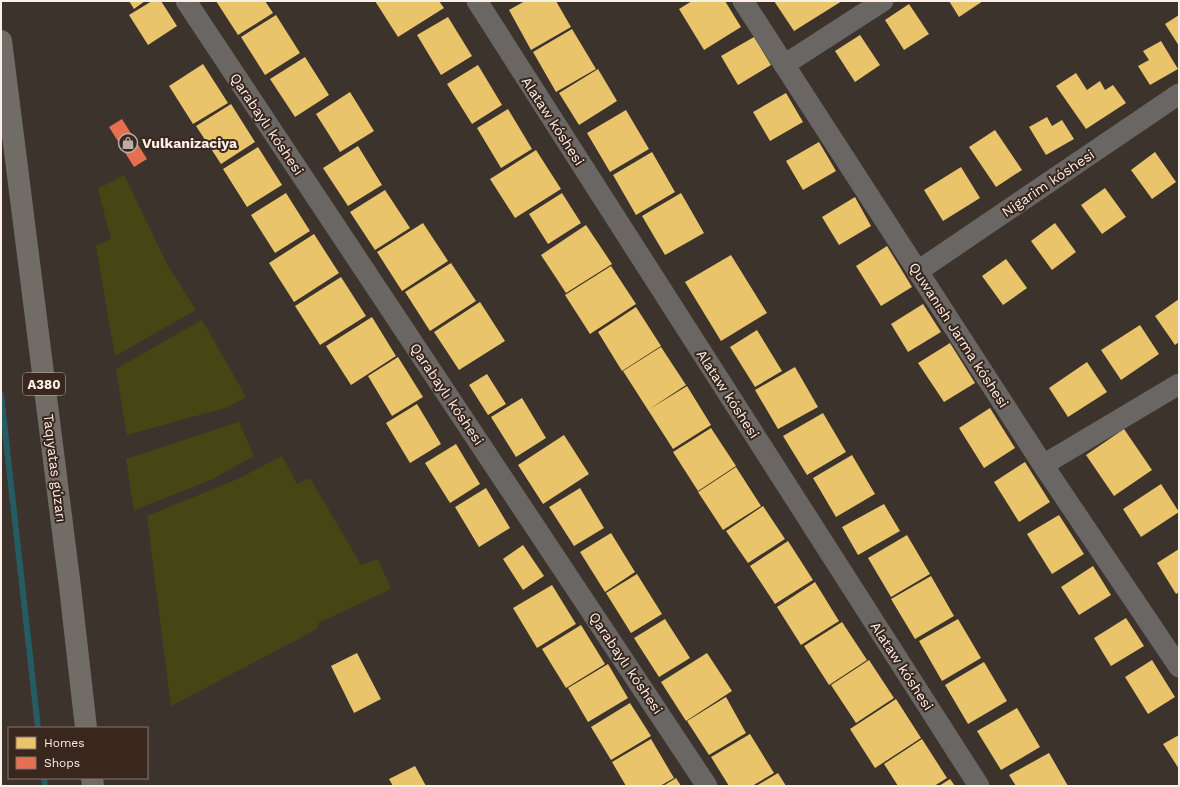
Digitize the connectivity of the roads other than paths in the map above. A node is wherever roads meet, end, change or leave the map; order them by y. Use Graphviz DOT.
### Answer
graph roads {
  1 [pos="186,1"];
  2 [pos="477,1"];
  3 [pos="743,1"];
  4 [pos="883,1"];
  5 [pos="1,41"];
  6 [pos="784,65"];
  7 [pos="1179,94"];
  8 [pos="918,271"];
  9 [pos="1179,384"];
  10 [pos="1043,465"];
  11 [pos="1179,667"];
  12 [pos="86,727"];
  13 [pos="708,786"];
  14 [pos="979,786"];
  1 -- 13 [label="street, Qarabaylı kóshesi"];
  2 -- 14 [label="street, Alataw kóshesi"];
  3 -- 6 [label="street, Quwanısh Jarma kóshesi"];
  4 -- 6 [label="street"];
  5 -- 12 [label="highway, Taqıyatas gúzarı / A380"];
  6 -- 8 [label="street, Quwanısh Jarma kóshesi"];
  7 -- 8 [label="street, Nigarim kóshesi"];
  8 -- 10 [label="street, Quwanısh Jarma kóshesi"];
  9 -- 10 [label="street"];
  10 -- 11 [label="street, Quwanısh Jarma kóshesi"];
}
